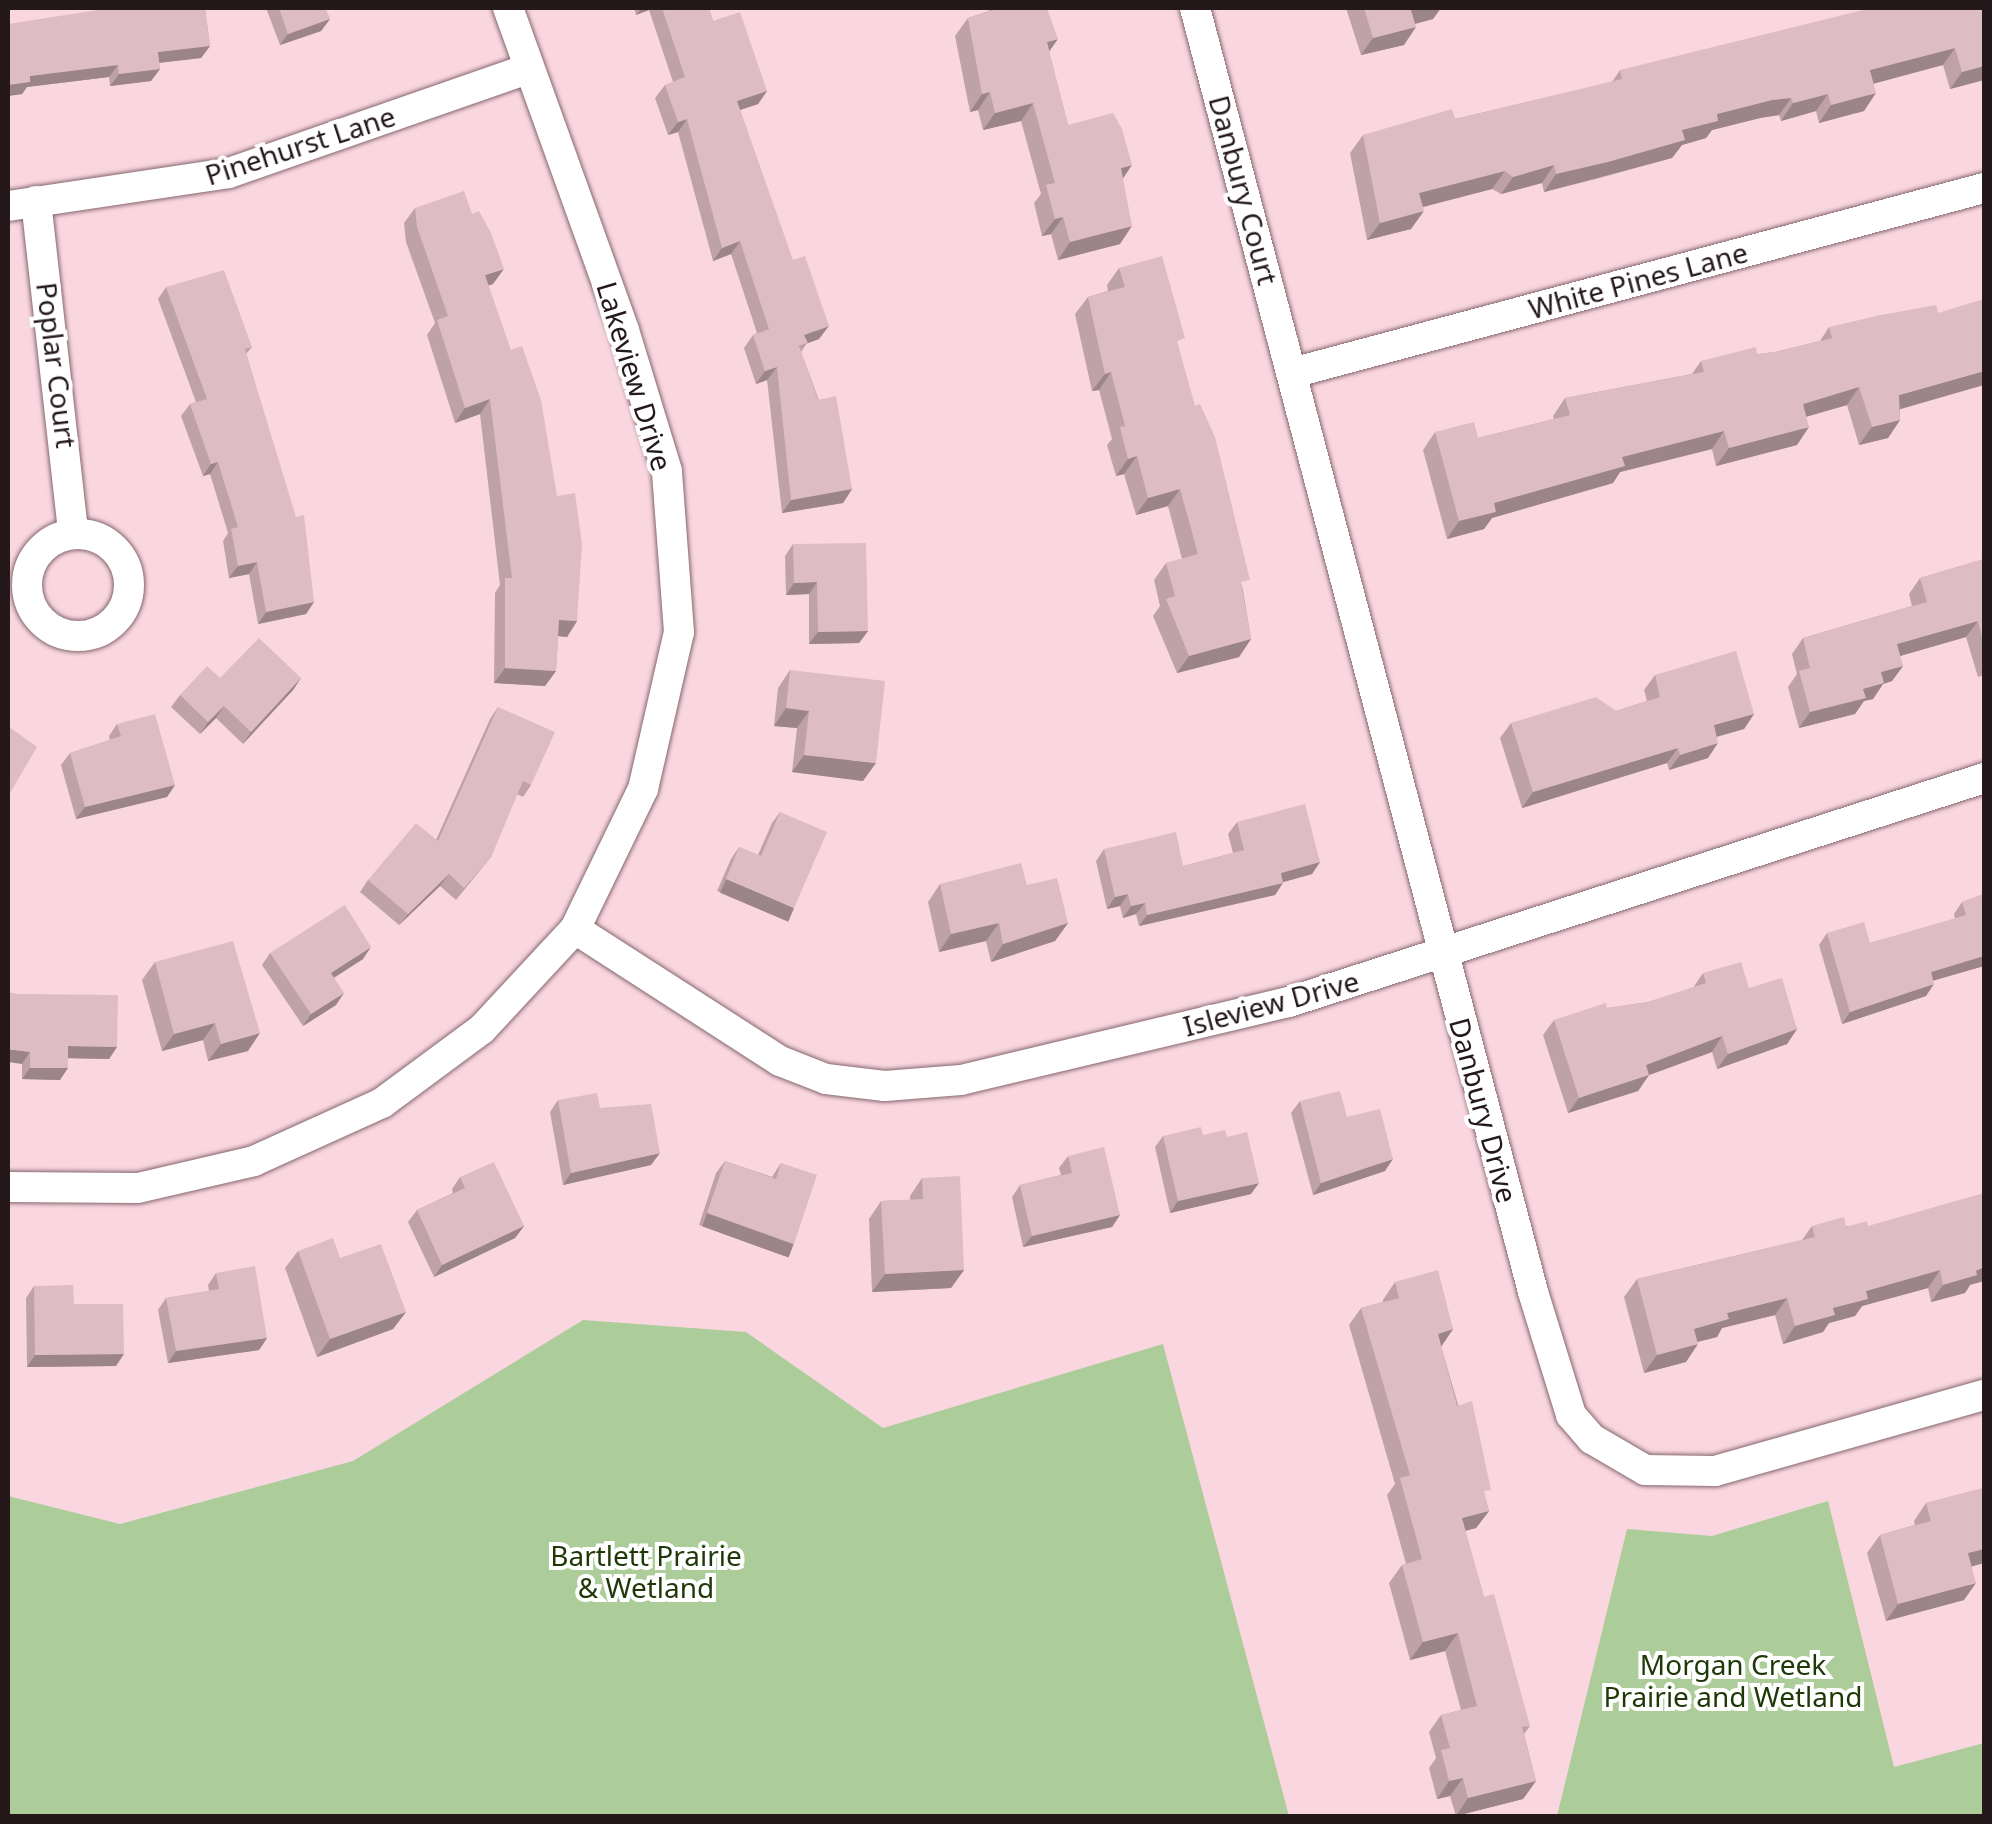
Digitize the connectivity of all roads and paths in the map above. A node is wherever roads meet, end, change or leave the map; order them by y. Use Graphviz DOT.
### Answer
graph roads {
  1 [pos="508,8"];
  2 [pos="1195,8"];
  3 [pos="527,69"];
  4 [pos="1984,188"];
  5 [pos="22,204"];
  6 [pos="1292,373"];
  7 [pos="74,529"];
  8 [pos="1984,778"];
  9 [pos="575,930"];
  10 [pos="1444,956"];
  11 [pos="8,1187"];
  12 [pos="1984,1395"];
  1 -- 3 [label="street, Lakeview Drive"];
  2 -- 6 [label="street, Danbury Court"];
  3 -- 5 [label="street, Pinehurst Lane"];
  3 -- 9 [label="street, Lakeview Drive"];
  4 -- 6 [label="street, White Pines Lane"];
  5 -- 7 [label="street, Poplar Court"];
  6 -- 10 [label="street, Danbury Drive"];
  8 -- 10 [label="street, Isleview Drive"];
  9 -- 10 [label="street, Isleview Drive"];
  9 -- 11 [label="street, Lakeview Drive"];
  10 -- 12 [label="street, Danbury Drive"];
}
